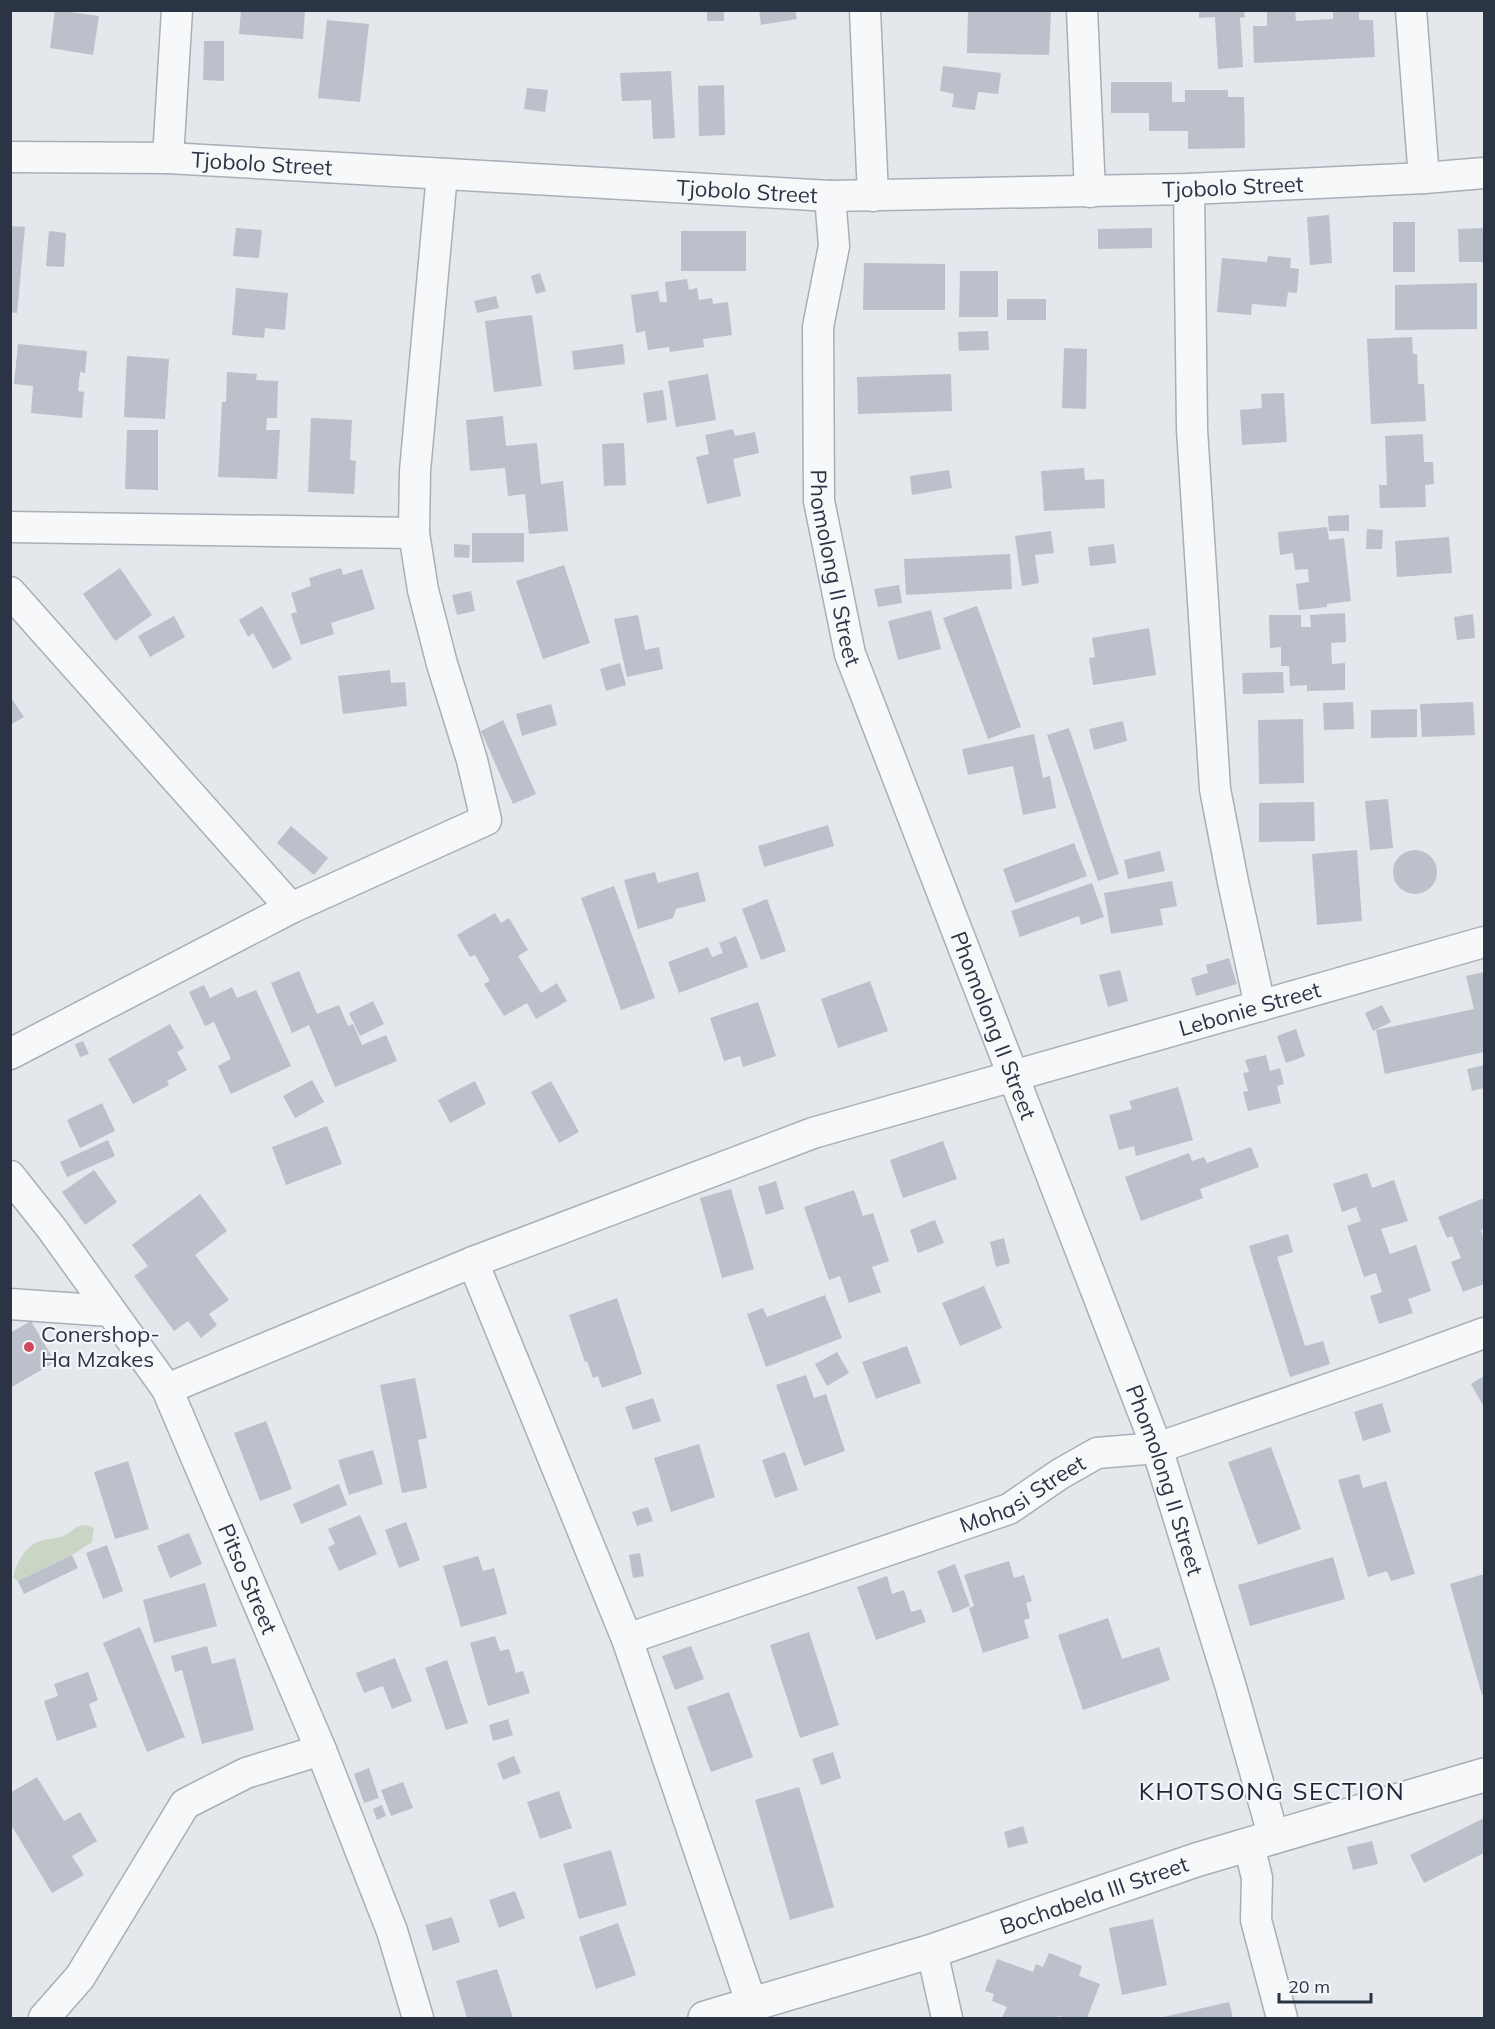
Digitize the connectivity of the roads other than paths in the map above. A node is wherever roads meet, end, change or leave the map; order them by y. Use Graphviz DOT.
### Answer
graph roads {
  1 [pos="177,10"];
  2 [pos="865,10"];
  3 [pos="1082,10"];
  4 [pos="1411,10"];
  5 [pos="10,157"];
  6 [pos="168,158"];
  7 [pos="1485,173"];
  8 [pos="442,174"];
  9 [pos="1424,178"];
  10 [pos="1189,189"];
  11 [pos="1090,192"];
  12 [pos="830,196"];
  13 [pos="873,196"];
  14 [pos="10,527"];
  15 [pos="414,533"];
  16 [pos="10,592"];
  17 [pos="291,908"];
  18 [pos="1485,942"];
  19 [pos="1260,1006"];
  20 [pos="10,1054"];
  21 [pos="1014,1076"];
  22 [pos="10,1176"];
  23 [pos="473,1262"];
  24 [pos="10,1304"];
  25 [pos="110,1311"];
  26 [pos="1485,1333"];
  27 [pos="167,1389"];
  28 [pos="1157,1448"];
  29 [pos="627,1639"];
  30 [pos="321,1750"];
  31 [pos="1485,1775"];
  32 [pos="1262,1842"];
  33 [pos="932,1951"];
  34 [pos="752,2005"];
  35 [pos="44,2019"];
  36 [pos="418,2019"];
  37 [pos="705,2019"];
  38 [pos="947,2019"];
  39 [pos="1282,2019"];
  1 -- 6 [label="street"];
  2 -- 13 [label="street"];
  3 -- 11 [label="street"];
  4 -- 9 [label="street"];
  5 -- 6 [label="street, Tjobolo Street"];
  6 -- 8 [label="street, Tjobolo Street"];
  7 -- 9 [label="street, Tjobolo Street"];
  8 -- 12 [label="street, Tjobolo Street"];
  8 -- 15 [label="street"];
  9 -- 10 [label="street, Tjobolo Street"];
  10 -- 11 [label="street, Tjobolo Street"];
  10 -- 19 [label="street"];
  11 -- 13 [label="street, Tjobolo Street"];
  12 -- 13 [label="street, Tjobolo Street"];
  12 -- 21 [label="street, Phomolong II Street"];
  14 -- 15 [label="street"];
  15 -- 17 [label="street"];
  16 -- 17 [label="street"];
  17 -- 20 [label="street"];
  18 -- 19 [label="street, Lebonie Street"];
  19 -- 21 [label="street, Lebonie Street"];
  21 -- 23 [label="street, Lebonie Street"];
  21 -- 28 [label="street, Phomolong II Street"];
  22 -- 25 [label="street, Pitso Street"];
  23 -- 27 [label="street, Lebonie Street"];
  23 -- 29 [label="street"];
  24 -- 25 [label="street"];
  25 -- 27 [label="street, Pitso Street"];
  26 -- 28 [label="street, Mohasi Street"];
  27 -- 30 [label="street, Pitso Street"];
  28 -- 29 [label="street, Mohasi Street"];
  28 -- 32 [label="street, Phomolong II Street"];
  29 -- 34 [label="street"];
  30 -- 35 [label="street"];
  30 -- 36 [label="street, Pitso Street"];
  31 -- 32 [label="street, Bochabela III Street"];
  32 -- 33 [label="street, Bochabela III Street"];
  32 -- 39 [label="street, Phomolong II Street"];
  33 -- 34 [label="street, Bochabela III Street"];
  33 -- 38 [label="street"];
  34 -- 37 [label="street, Bochabela III Street"];
}
